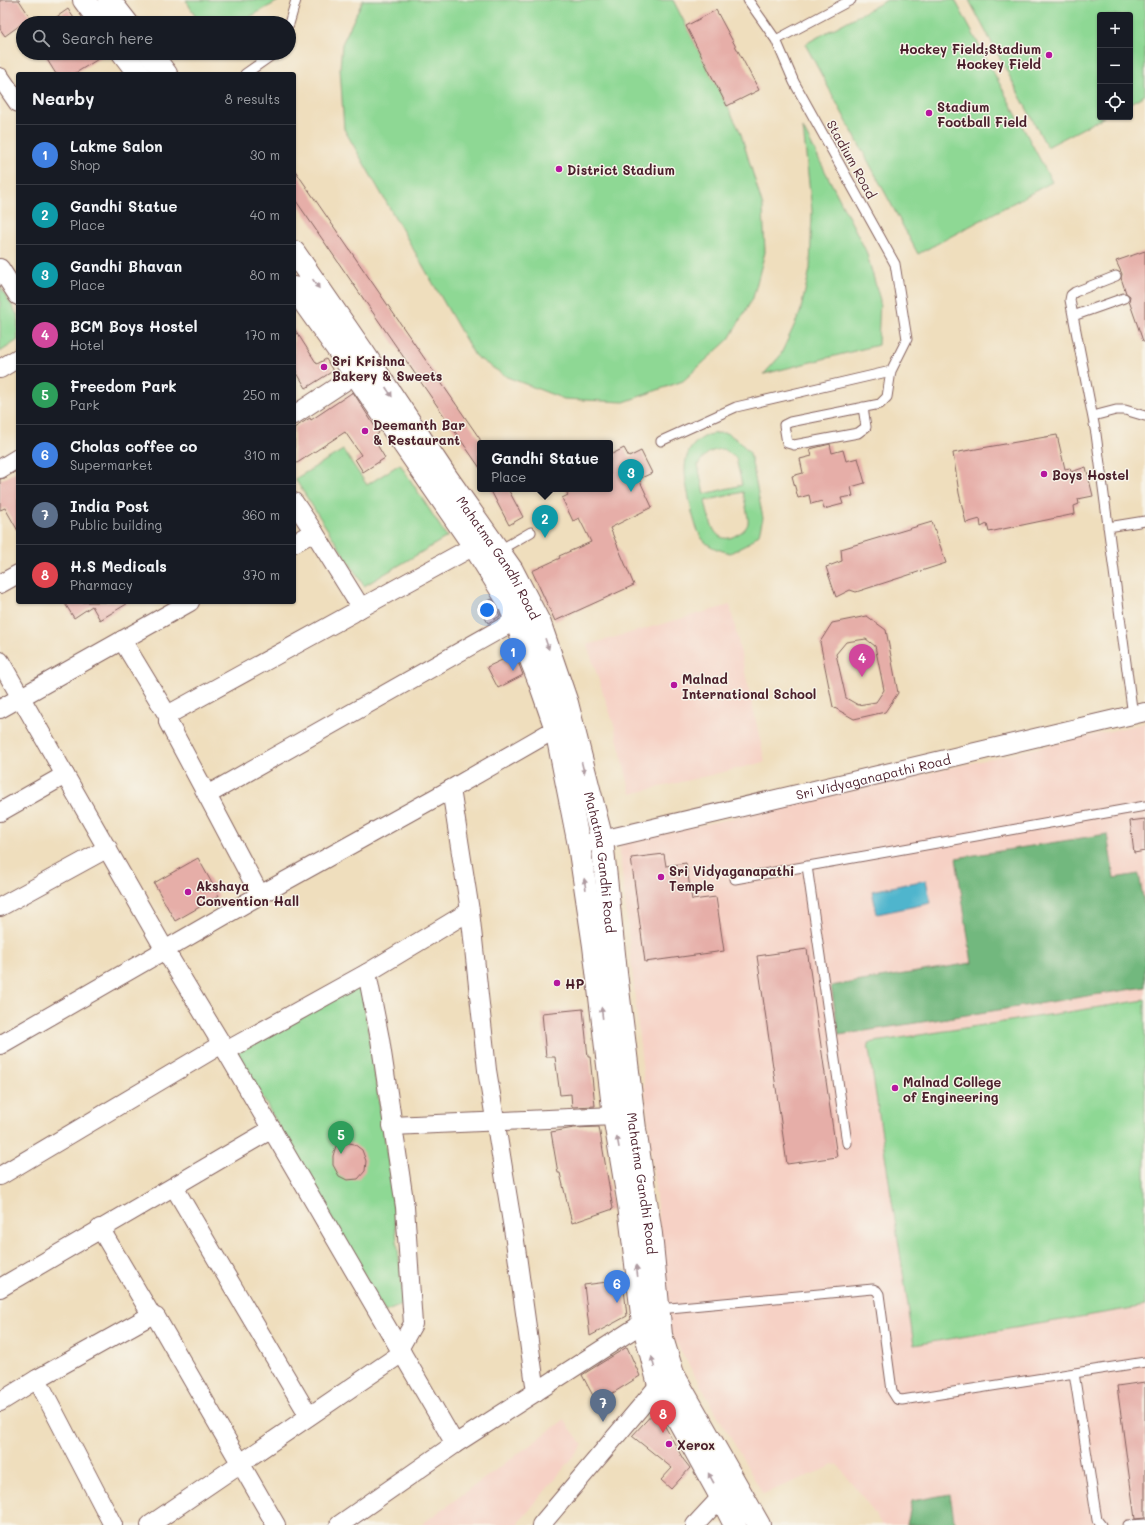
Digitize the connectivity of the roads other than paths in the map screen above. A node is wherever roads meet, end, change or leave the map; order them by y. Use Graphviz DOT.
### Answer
graph roads {
  1 [pos="84,0"];
  2 [pos="109,0"];
  3 [pos="296,0"];
  4 [pos="748,0"];
  5 [pos="850,0"];
  6 [pos="96,16"];
  7 [pos="122,16"];
  8 [pos="291,16"];
  9 [pos="776,40"];
  10 [pos="128,60"];
  11 [pos="155,60"];
  12 [pos="265,60"];
  13 [pos="137,72"];
  14 [pos="164,72"];
  15 [pos="248,72"];
  16 [pos="0,77"];
  17 [pos="16,100"];
  18 [pos="296,255"];
  19 [pos="0,268"];
  20 [pos="1116,276"];
  21 [pos="296,290"];
  22 [pos="16,293"];
  23 [pos="1124,298"];
  24 [pos="1073,316"];
  25 [pos="16,359"];
  26 [pos="0,369"];
  27 [pos="364,369"];
  28 [pos="891,371"];
  29 [pos="863,407"];
  30 [pos="296,414"];
  31 [pos="1093,416"];
  32 [pos="1145,416"];
  33 [pos="661,441"];
  34 [pos="16,459"];
  35 [pos="0,469"];
  36 [pos="296,505"];
  37 [pos="1145,521"];
  38 [pos="1108,527"];
  39 [pos="314,532"];
  40 [pos="531,532"];
  41 [pos="296,542"];
  42 [pos="474,546"];
  43 [pos="498,551"];
  44 [pos="16,575"];
  45 [pos="0,584"];
  46 [pos="186,604"];
  47 [pos="359,609"];
  48 [pos="516,620"];
  49 [pos="122,640"];
  50 [pos="0,661"];
  51 [pos="22,697"];
  52 [pos="0,709"];
  53 [pos="1139,714"];
  54 [pos="168,716"];
  55 [pos="564,725"];
  56 [pos="65,775"];
  57 [pos="451,789"];
  58 [pos="207,795"];
  59 [pos="1145,806"];
  60 [pos="0,812"];
  61 [pos="602,840"];
  62 [pos="578,844"];
  63 [pos="108,848"];
  64 [pos="808,866"];
  65 [pos="735,879"];
  66 [pos="260,895"];
  67 [pos="0,906"];
  68 [pos="470,911"];
  69 [pos="165,950"];
  70 [pos="367,972"];
  71 [pos="0,1045"];
  72 [pos="224,1047"];
  73 [pos="614,1116"];
  74 [pos="495,1121"];
  75 [pos="392,1126"];
  76 [pos="272,1130"];
  77 [pos="847,1143"];
  78 [pos="0,1176"];
  79 [pos="174,1187"];
  80 [pos="100,1228"];
  81 [pos="0,1288"];
  82 [pos="652,1299"];
  83 [pos="152,1316"];
  84 [pos="643,1323"];
  85 [pos="400,1351"];
  86 [pos="1145,1362"];
  87 [pos="1074,1373"];
  88 [pos="37,1380"];
  89 [pos="666,1380"];
  90 [pos="536,1392"];
  91 [pos="0,1402"];
  92 [pos="309,1416"];
  93 [pos="455,1444"];
  94 [pos="240,1463"];
  95 [pos="722,1497"];
  96 [pos="1145,1524"];
  97 [pos="113,1525"];
  98 [pos="150,1525"];
  99 [pos="276,1525"];
  100 [pos="339,1525"];
  101 [pos="541,1525"];
  102 [pos="695,1525"];
  103 [pos="735,1525"];
  104 [pos="760,1525"];
  105 [pos="1101,1525"];
  106 [pos="1128,1525"];
  1 -- 6 [label="street"];
  2 -- 7 [label="street"];
  3 -- 8 [label="lane"];
  4 -- 9 [label="lane, Stadium Road"];
  5 -- 9 [label="lane"];
  9 -- 28 [label="lane, Stadium Road"];
  10 -- 13 [label="street"];
  11 -- 14 [label="street"];
  12 -- 15 [label="lane"];
  16 -- 17 [label="street"];
  18 -- 27 [label="street, Mahatma Gandhi Road, one-way"];
  19 -- 22 [label="street"];
  20 -- 24 [label="lane"];
  21 -- 27 [label="street, Mahatma Gandhi Road"];
  23 -- 24 [label="lane"];
  24 -- 31 [label="lane"];
  25 -- 26 [label="street"];
  27 -- 30 [label="street"];
  27 -- 42 [label="street, Mahatma Gandhi Road"];
  27 -- 43 [label="street, Mahatma Gandhi Road, one-way"];
  28 -- 29 [label="lane, Stadium Road"];
  28 -- 33 [label="lane"];
  29 -- 29 [label="lane, Stadium Road"];
  31 -- 32 [label="lane"];
  31 -- 38 [label="lane"];
  34 -- 35 [label="street"];
  36 -- 39 [label="street"];
  37 -- 38 [label="lane"];
  38 -- 53 [label="lane"];
  39 -- 41 [label="street"];
  39 -- 47 [label="street"];
  40 -- 43 [label="lane"];
  42 -- 47 [label="street"];
  42 -- 48 [label="street, Mahatma Gandhi Road"];
  43 -- 55 [label="street, Mahatma Gandhi Road, one-way"];
  44 -- 45 [label="street"];
  46 -- 49 [label="street"];
  47 -- 54 [label="street"];
  48 -- 55 [label="street, Mahatma Gandhi Road"];
  48 -- 58 [label="street"];
  49 -- 51 [label="street"];
  49 -- 54 [label="street"];
  50 -- 51 [label="street"];
  51 -- 52 [label="street"];
  51 -- 56 [label="street"];
  53 -- 61 [label="street, Sri Vidyaganapathi Road"];
  54 -- 58 [label="street"];
  55 -- 57 [label="street"];
  55 -- 61 [label="street, Mahatma Gandhi Road, one-way"];
  55 -- 62 [label="street, Mahatma Gandhi Road"];
  56 -- 60 [label="street"];
  56 -- 63 [label="street"];
  57 -- 66 [label="street"];
  57 -- 68 [label="street"];
  58 -- 66 [label="street"];
  59 -- 64 [label="lane"];
  61 -- 62 [label="street, Sri Vidyaganapathi Road"];
  61 -- 82 [label="street, Mahatma Gandhi Road"];
  73 -- 62 [label="street, Mahatma Gandhi Road, one-way"];
  63 -- 67 [label="street"];
  63 -- 69 [label="street"];
  64 -- 65 [label="lane"];
  64 -- 77 [label="lane"];
  66 -- 69 [label="street"];
  68 -- 70 [label="street"];
  68 -- 74 [label="street"];
  69 -- 71 [label="street"];
  69 -- 72 [label="street"];
  70 -- 72 [label="street"];
  70 -- 75 [label="street"];
  72 -- 76 [label="street"];
  72 -- 78 [label="street"];
  73 -- 74 [label="street"];
  82 -- 73 [label="street, Mahatma Gandhi Road, one-way"];
  74 -- 75 [label="street"];
  74 -- 90 [label="street"];
  75 -- 85 [label="street"];
  76 -- 79 [label="street"];
  76 -- 85 [label="street"];
  79 -- 80 [label="street"];
  79 -- 92 [label="street"];
  80 -- 81 [label="street"];
  80 -- 83 [label="street"];
  82 -- 84 [label="street, Mahatma Gandhi Road"];
  82 -- 87 [label="lane"];
  82 -- 89 [label="street, Mahatma Gandhi Road"];
  83 -- 88 [label="street"];
  83 -- 94 [label="street"];
  89 -- 84 [label="street, Mahatma Gandhi Road, one-way"];
  84 -- 90 [label="street"];
  85 -- 92 [label="street"];
  85 -- 93 [label="street"];
  86 -- 87 [label="lane"];
  87 -- 105 [label="lane"];
  88 -- 91 [label="street"];
  88 -- 97 [label="street"];
  95 -- 89 [label="street, Mahatma Gandhi Road, one-way"];
  89 -- 101 [label="street"];
  89 -- 104 [label="street, Mahatma Gandhi Road"];
  90 -- 93 [label="street"];
  92 -- 94 [label="street"];
  93 -- 100 [label="street"];
  94 -- 98 [label="street"];
  94 -- 99 [label="street"];
  95 -- 102 [label="street"];
  95 -- 103 [label="street, Mahatma Gandhi Road"];
  96 -- 106 [label="lane"];
}
